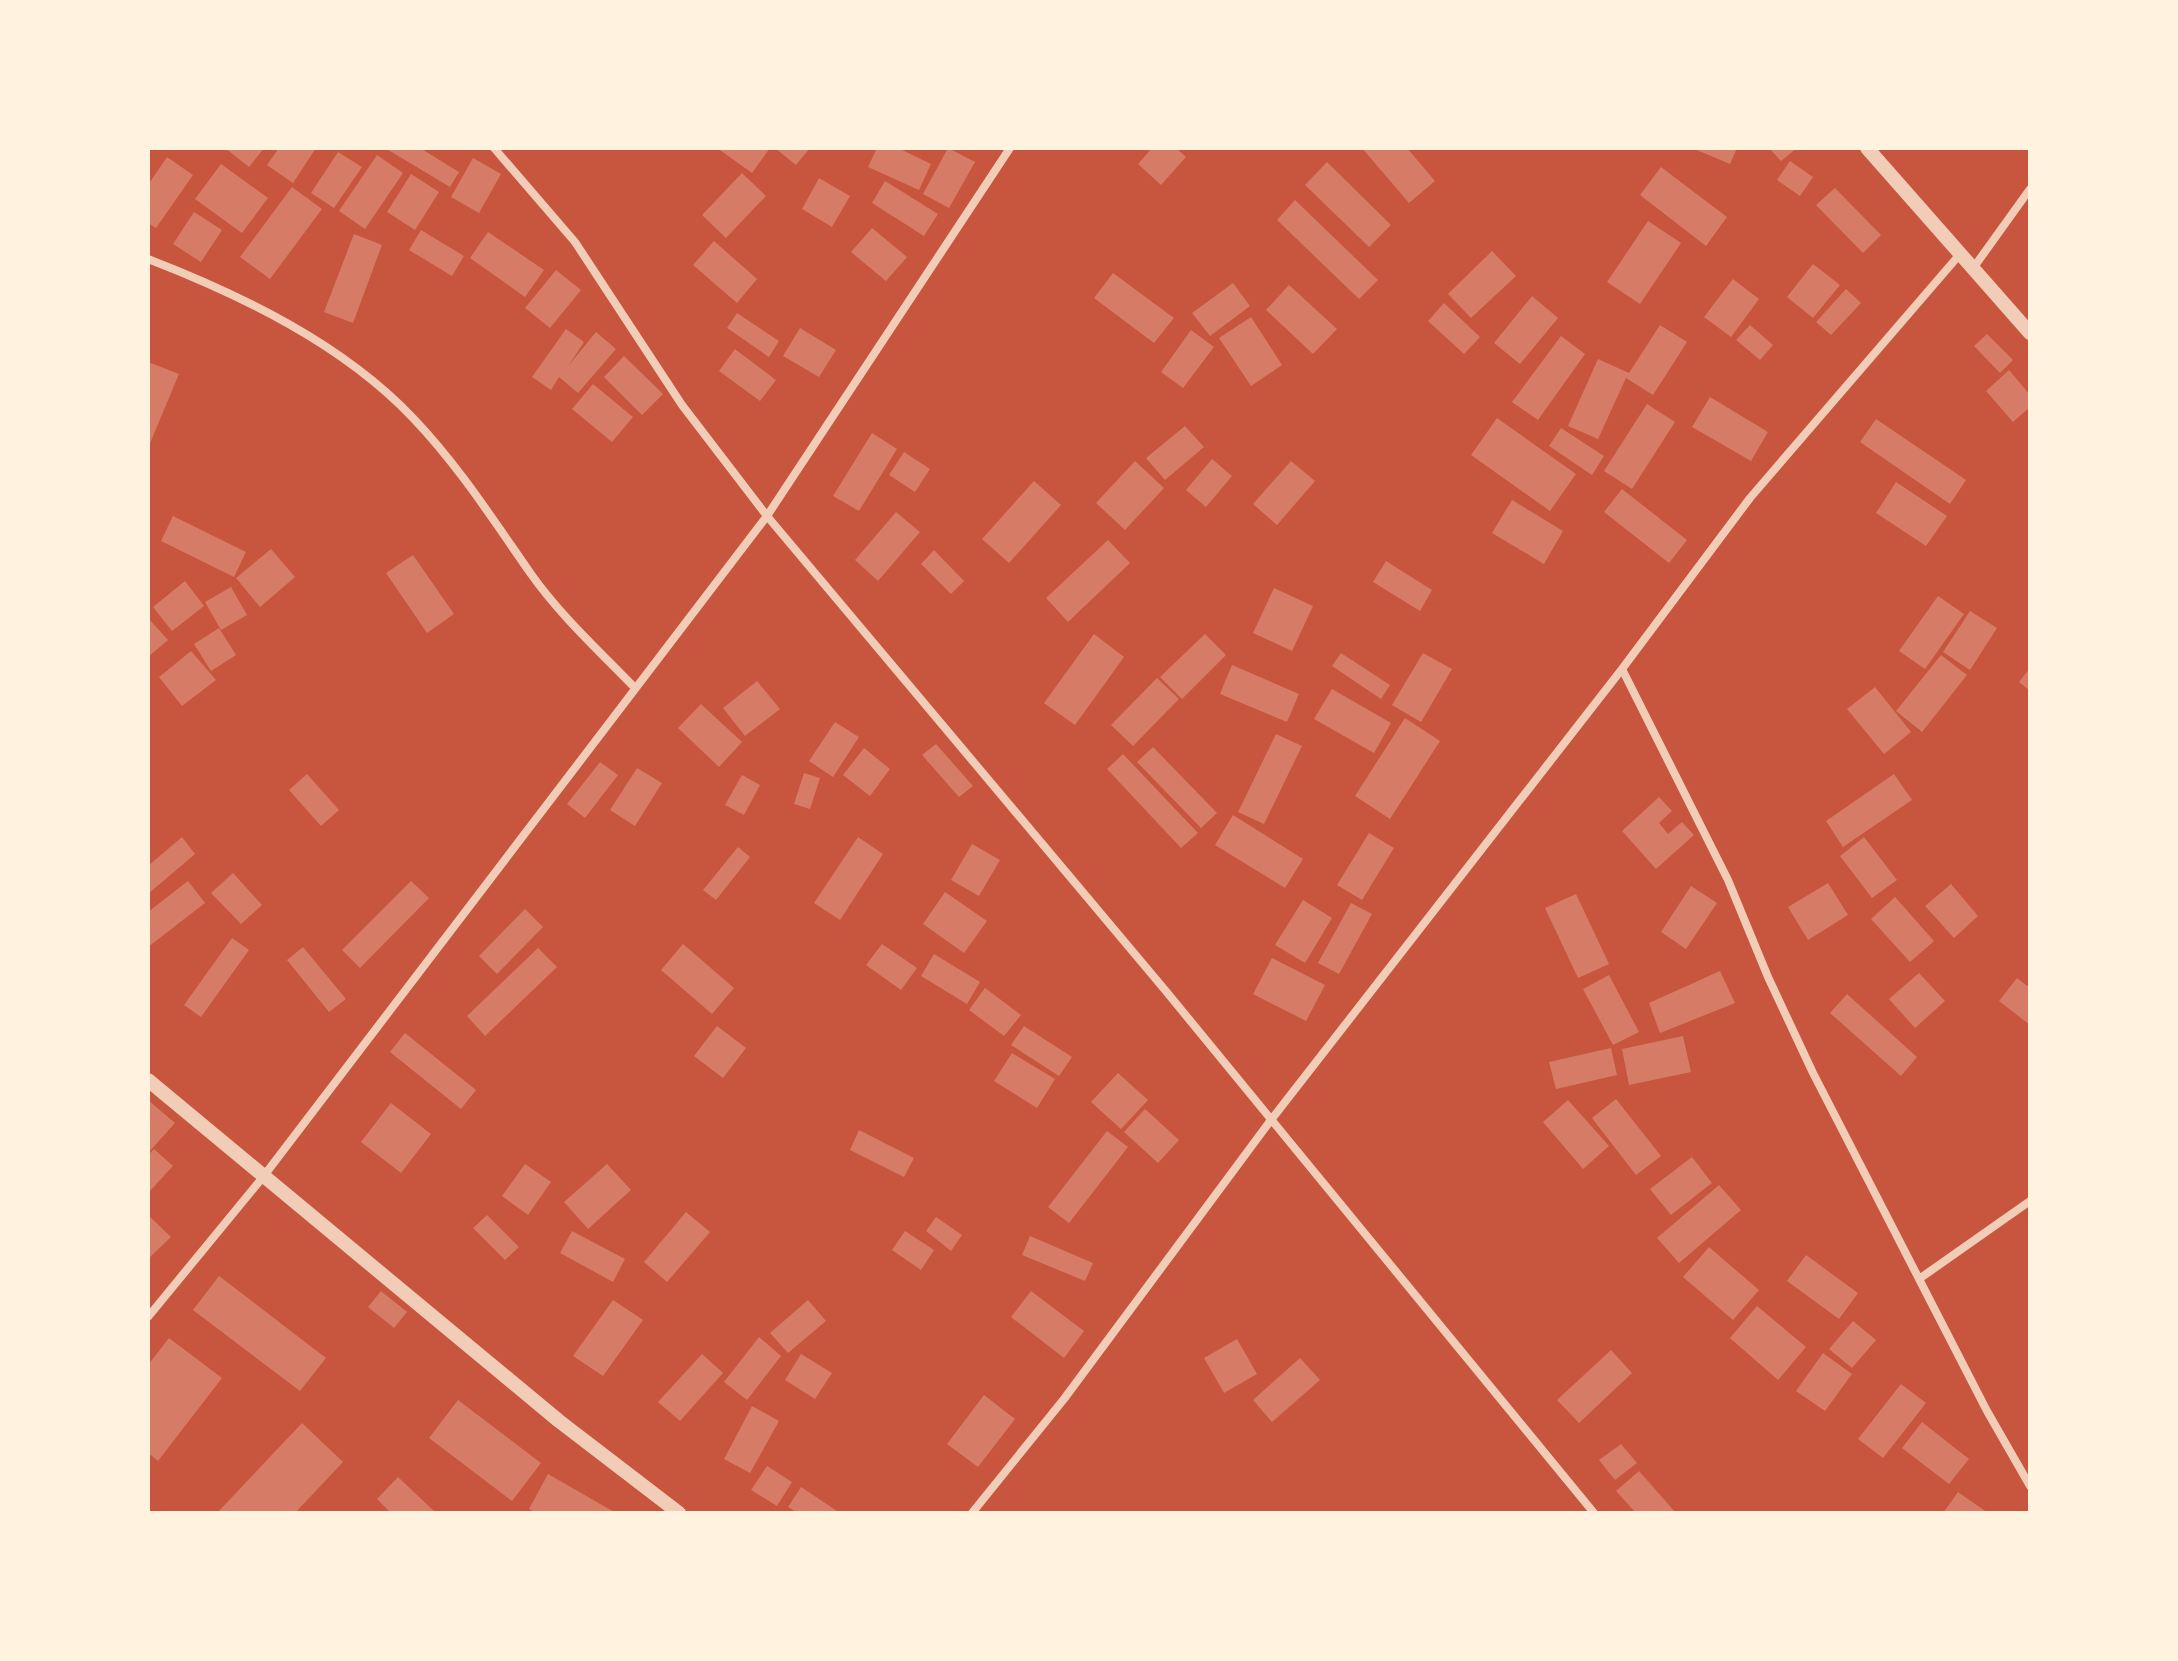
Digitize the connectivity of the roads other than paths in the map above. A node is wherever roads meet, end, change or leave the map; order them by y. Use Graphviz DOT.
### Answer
graph roads {
  1 [pos="494,148"];
  2 [pos="1010,148"];
  3 [pos="1867,148"];
  4 [pos="2030,189"];
  5 [pos="1962,252"];
  6 [pos="148,259"];
  7 [pos="1974,267"];
  8 [pos="2030,333"];
  9 [pos="767,516"];
  10 [pos="1622,669"];
  11 [pos="634,687"];
  12 [pos="148,1080"];
  13 [pos="1271,1120"];
  14 [pos="263,1177"];
  15 [pos="2030,1201"];
  16 [pos="1919,1279"];
  17 [pos="148,1317"];
  18 [pos="2030,1486"];
  19 [pos="679,1513"];
  20 [pos="972,1513"];
  21 [pos="1594,1513"];
  1 -- 9 [label="street"];
  2 -- 9 [label="street"];
  3 -- 5 [label="street"];
  4 -- 7 [label="street"];
  5 -- 7 [label="street"];
  5 -- 10 [label="street"];
  6 -- 11 [label="street"];
  7 -- 8 [label="street"];
  9 -- 11 [label="street"];
  9 -- 13 [label="street"];
  10 -- 13 [label="street"];
  10 -- 16 [label="street"];
  11 -- 14 [label="street"];
  12 -- 14 [label="street"];
  13 -- 20 [label="street"];
  13 -- 21 [label="street"];
  14 -- 17 [label="street"];
  14 -- 19 [label="street"];
  15 -- 16 [label="street"];
  16 -- 18 [label="street"];
}
